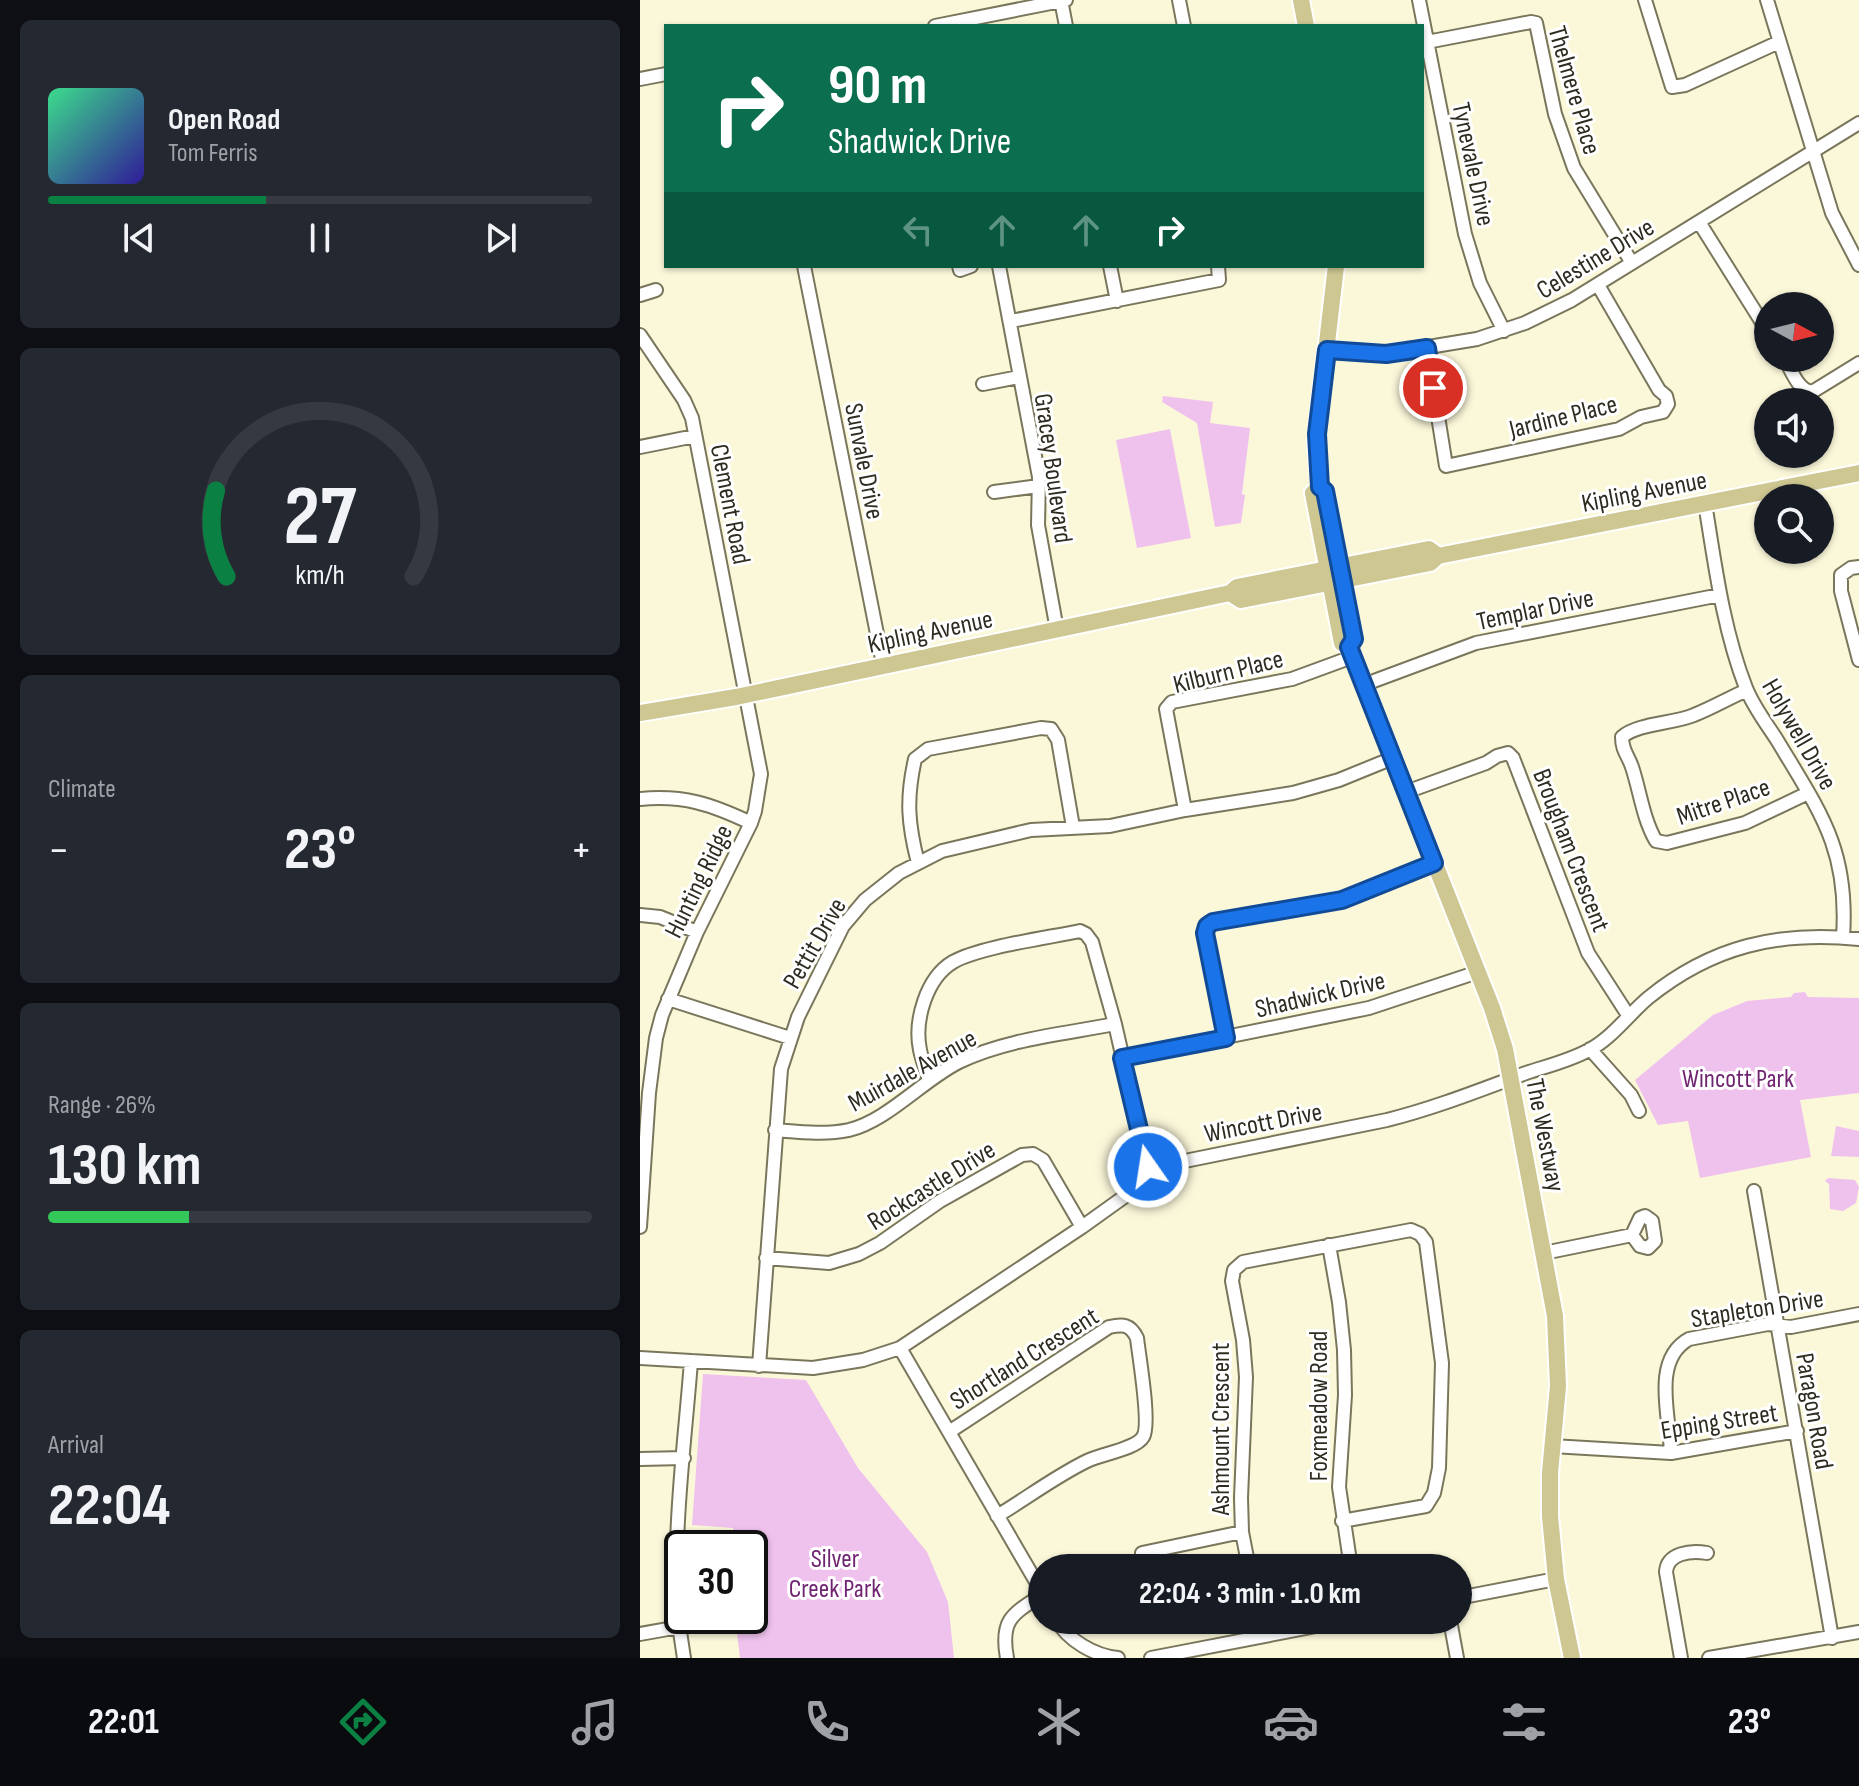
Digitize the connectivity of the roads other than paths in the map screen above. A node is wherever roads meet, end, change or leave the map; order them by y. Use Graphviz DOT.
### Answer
graph roads {
  1 [pos="1062,0"];
  2 [pos="1179,0"];
  3 [pos="1301,0"];
  4 [pos="1419,0"];
  5 [pos="1645,0"];
  6 [pos="1767,0"];
  7 [pos="945,24"];
  8 [pos="1066,24"];
  9 [pos="1184,24"];
  10 [pos="1306,24"];
  11 [pos="1424,24"];
  12 [pos="1424,26"];
  13 [pos="1427,42"];
  14 [pos="1779,42"];
  15 [pos="664,74"];
  16 [pos="640,79"];
  17 [pos="1859,123"];
  18 [pos="1811,152"];
  19 [pos="1699,222"];
  20 [pos="1632,263"];
  21 [pos="1859,265"];
  22 [pos="804,268"];
  23 [pos="999,268"];
  24 [pos="1110,268"];
  25 [pos="1218,268"];
  26 [pos="1336,268"];
  27 [pos="1598,285"];
  28 [pos="656,290"];
  29 [pos="640,295"];
  30 [pos="1117,301"];
  31 [pos="1754,310"];
  32 [pos="1011,321"];
  33 [pos="1504,331"];
  34 [pos="640,335"];
  35 [pos="1427,348"];
  36 [pos="1327,350"];
  37 [pos="1859,363"];
  38 [pos="1792,372"];
  39 [pos="1019,377"];
  40 [pos="983,384"];
  41 [pos="695,436"];
  42 [pos="640,447"];
  43 [pos="1859,473"];
  44 [pos="1039,486"];
  45 [pos="994,492"];
  46 [pos="1705,503"];
  47 [pos="1859,567"];
  48 [pos="1335,575"];
  49 [pos="1720,595"];
  50 [pos="1057,630"];
  51 [pos="1350,652"];
  52 [pos="1859,660"];
  53 [pos="883,664"];
  54 [pos="1363,685"];
  55 [pos="1747,690"];
  56 [pos="746,695"];
  57 [pos="640,713"];
  58 [pos="1393,758"];
  59 [pos="1406,792"];
  60 [pos="1808,793"];
  61 [pos="640,799"];
  62 [pos="1185,810"];
  63 [pos="751,823"];
  64 [pos="1073,827"];
  65 [pos="918,863"];
  66 [pos="1434,863"];
  67 [pos="640,915"];
  68 [pos="697,932"];
  69 [pos="1843,937"];
  70 [pos="1859,939"];
  71 [pos="1478,972"];
  72 [pos="668,999"];
  73 [pos="1628,1015"];
  74 [pos="1115,1024"];
  75 [pos="640,1037"];
  76 [pos="656,1038"];
  77 [pos="790,1038"];
  78 [pos="1226,1038"];
  79 [pos="1590,1049"];
  80 [pos="1122,1058"];
  81 [pos="1511,1079"];
  82 [pos="929,1080"];
  83 [pos="1639,1111"];
  84 [pos="775,1130"];
  85 [pos="642,1154"];
  86 [pos="1150,1177"];
  87 [pos="1754,1191"];
  88 [pos="640,1227"];
  89 [pos="1082,1227"];
  90 [pos="1632,1235"];
  91 [pos="1329,1245"];
  92 [pos="1544,1253"];
  93 [pos="766,1258"];
  94 [pos="1859,1314"];
  95 [pos="1777,1325"];
  96 [pos="900,1348"];
  97 [pos="640,1358"];
  98 [pos="691,1361"];
  99 [pos="759,1366"];
  100 [pos="1797,1431"];
  101 [pos="949,1432"];
  102 [pos="1552,1446"];
  103 [pos="1671,1453"];
  104 [pos="684,1458"];
  105 [pos="640,1459"];
  106 [pos="997,1516"];
  107 [pos="1342,1521"];
  108 [pos="680,1530"];
  109 [pos="1242,1532"];
  110 [pos="1142,1553"];
  111 [pos="1707,1553"];
  112 [pos="1246,1554"];
  113 [pos="1348,1554"];
  114 [pos="1028,1570"];
  115 [pos="1556,1579"];
  116 [pos="1472,1595"];
  117 [pos="1028,1604"];
  118 [pos="664,1630"];
  119 [pos="1859,1632"];
  120 [pos="640,1634"];
  121 [pos="680,1634"];
  122 [pos="1067,1634"];
  123 [pos="1273,1634"];
  124 [pos="1453,1634"];
  125 [pos="1262,1636"];
  126 [pos="1832,1638"];
  127 [pos="684,1658"];
  128 [pos="1007,1658"];
  129 [pos="1118,1658"];
  130 [pos="1151,1658"];
  131 [pos="1457,1658"];
  132 [pos="1572,1658"];
  133 [pos="1681,1658"];
  134 [pos="1709,1658"];
  1 -- 7 [label="street"];
  1 -- 8 [label="street"];
  2 -- 9 [label="street"];
  3 -- 10 [label="main road"];
  4 -- 11 [label="street, Tynevale Drive"];
  5 -- 14 [label="street"];
  6 -- 14 [label="street"];
  12 -- 13 [label="street, Tynevale Drive"];
  13 -- 20 [label="street, Thelmere Place"];
  13 -- 33 [label="street, Tynevale Drive"];
  14 -- 18 [label="street"];
  15 -- 16 [label="street"];
  17 -- 18 [label="street, Celestine Drive"];
  18 -- 19 [label="street, Celestine Drive"];
  18 -- 21 [label="street"];
  19 -- 20 [label="street, Celestine Drive"];
  19 -- 31 [label="street"];
  20 -- 27 [label="street, Celestine Drive"];
  22 -- 53 [label="street, Sunvale Drive"];
  23 -- 32 [label="street, Gracey Boulevard"];
  24 -- 30 [label="street"];
  25 -- 30 [label="street"];
  26 -- 36 [label="main road, The Westway"];
  27 -- 33 [label="street, Celestine Drive"];
  27 -- 35 [label="street, Jardine Place"];
  28 -- 29 [label="street"];
  30 -- 32 [label="street"];
  32 -- 39 [label="street, Gracey Boulevard"];
  33 -- 35 [label="street, Celestine Drive"];
  34 -- 41 [label="street, Clement Road"];
  35 -- 36 [label="street, Celestine Drive"];
  36 -- 48 [label="main road, The Westway"];
  37 -- 38 [label="street"];
  39 -- 40 [label="street"];
  39 -- 44 [label="street, Gracey Boulevard"];
  41 -- 42 [label="street"];
  41 -- 56 [label="street, Clement Road"];
  43 -- 46 [label="main road, Kipling Avenue"];
  44 -- 45 [label="street"];
  44 -- 50 [label="street, Gracey Boulevard"];
  46 -- 48 [label="main road, Kipling Avenue"];
  46 -- 49 [label="street, Holywell Drive"];
  47 -- 52 [label="street"];
  48 -- 50 [label="main road, Kipling Avenue"];
  48 -- 51 [label="main road, The Westway"];
  49 -- 54 [label="street, Templar Drive"];
  49 -- 55 [label="street, Holywell Drive"];
  50 -- 53 [label="main road, Kipling Avenue"];
  51 -- 54 [label="main road, The Westway"];
  51 -- 62 [label="street, Kilburn Place"];
  53 -- 56 [label="main road, Kipling Avenue"];
  54 -- 58 [label="main road, The Westway"];
  55 -- 60 [label="street, Holywell Drive"];
  55 -- 60 [label="street, Mitre Place"];
  56 -- 57 [label="main road, Kipling Avenue"];
  56 -- 63 [label="street, Hunting Ridge"];
  58 -- 59 [label="main road, The Westway"];
  58 -- 62 [label="street, Pettit Drive"];
  59 -- 66 [label="main road, The Westway"];
  59 -- 73 [label="street, Brougham Crescent"];
  60 -- 69 [label="street, Holywell Drive"];
  61 -- 63 [label="street"];
  62 -- 64 [label="street, Pettit Drive"];
  63 -- 68 [label="street, Hunting Ridge"];
  64 -- 65 [label="street, Pettit Drive"];
  64 -- 65 [label="street"];
  65 -- 77 [label="street, Pettit Drive"];
  66 -- 71 [label="main road, The Westway"];
  66 -- 78 [label="street"];
  67 -- 68 [label="street"];
  68 -- 72 [label="street, Hunting Ridge"];
  69 -- 70 [label="street, Wincott Drive"];
  69 -- 73 [label="street, Wincott Drive"];
  71 -- 78 [label="street, Shadwick Drive"];
  71 -- 81 [label="main road, The Westway"];
  72 -- 76 [label="street, Hunting Ridge"];
  72 -- 77 [label="street"];
  73 -- 79 [label="street, Wincott Drive"];
  74 -- 80 [label="street"];
  74 -- 82 [label="street, Muirdale Avenue"];
  74 -- 82 [label="street"];
  75 -- 76 [label="street"];
  76 -- 85 [label="street, Hunting Ridge"];
  77 -- 84 [label="street, Pettit Drive"];
  78 -- 80 [label="street, Shadwick Drive"];
  79 -- 81 [label="street, Wincott Drive"];
  79 -- 83 [label="street"];
  80 -- 86 [label="street"];
  81 -- 86 [label="street, Wincott Drive"];
  81 -- 92 [label="main road, The Westway"];
  82 -- 84 [label="street, Muirdale Avenue"];
  84 -- 93 [label="street, Pettit Drive"];
  85 -- 88 [label="street, Hunting Ridge"];
  86 -- 89 [label="street, Wincott Drive"];
  87 -- 95 [label="street, Paragon Road"];
  89 -- 93 [label="street, Rockcastle Drive"];
  89 -- 96 [label="street, Wincott Drive"];
  90 -- 92 [label="street"];
  91 -- 107 [label="street, Foxmeadow Road"];
  91 -- 107 [label="street, Ashmount Crescent"];
  91 -- 109 [label="street, Ashmount Crescent"];
  92 -- 102 [label="main road, The Westway"];
  93 -- 99 [label="street, Pettit Drive"];
  94 -- 95 [label="street, Stapleton Drive"];
  95 -- 100 [label="street, Paragon Road"];
  95 -- 103 [label="street, Stapleton Drive"];
  96 -- 99 [label="street, Wincott Drive"];
  96 -- 101 [label="street"];
  97 -- 98 [label="street, Wincott Drive"];
  98 -- 99 [label="street, Wincott Drive"];
  98 -- 104 [label="street"];
  100 -- 103 [label="street, Epping Street"];
  100 -- 126 [label="street, Paragon Road"];
  101 -- 106 [label="street"];
  101 -- 106 [label="street, Shortland Crescent"];
  102 -- 103 [label="street, Epping Street"];
  102 -- 115 [label="main road, The Westway"];
  104 -- 105 [label="street"];
  104 -- 108 [label="street"];
  106 -- 114 [label="street"];
  107 -- 113 [label="street, Foxmeadow Road"];
  109 -- 110 [label="street"];
  109 -- 112 [label="street, Ashmount Crescent"];
  111 -- 133 [label="street"];
  115 -- 116 [label="street"];
  115 -- 132 [label="main road, The Westway"];
  117 -- 128 [label="street"];
  118 -- 120 [label="street"];
  119 -- 126 [label="street"];
  121 -- 127 [label="street"];
  122 -- 129 [label="street"];
  123 -- 125 [label="street"];
  124 -- 131 [label="street"];
  125 -- 130 [label="street"];
  126 -- 134 [label="street"];
}
